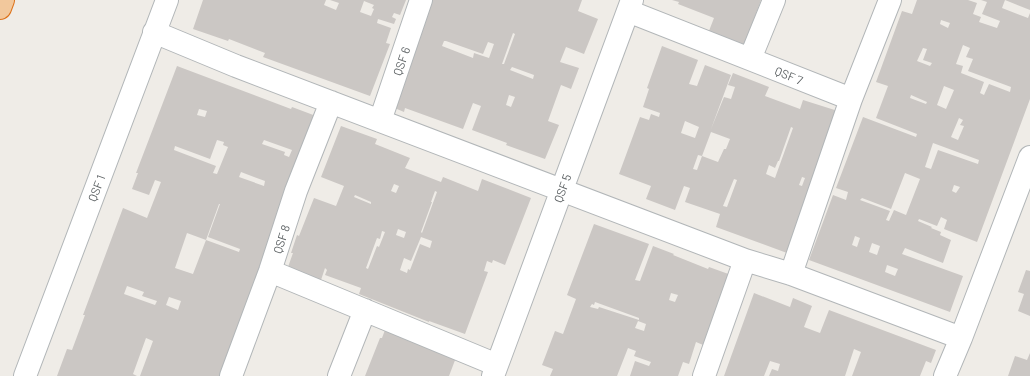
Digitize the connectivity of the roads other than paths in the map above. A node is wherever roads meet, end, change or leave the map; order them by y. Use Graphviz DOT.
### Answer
graph roads {
  1 [pos="3,0"];
  2 [pos="167,0"];
  3 [pos="422,0"];
  4 [pos="774,0"];
  5 [pos="890,0"];
  6 [pos="630,5"];
  7 [pos="0,8"];
  8 [pos="154,32"];
  9 [pos="750,59"];
  10 [pos="850,99"];
  11 [pos="331,102"];
  12 [pos="380,121"];
  13 [pos="1030,157"];
  14 [pos="562,190"];
  15 [pos="745,260"];
  16 [pos="270,271"];
  17 [pos="791,274"];
  18 [pos="365,310"];
  19 [pos="961,338"];
  20 [pos="495,370"];
  21 [pos="25,376"];
  22 [pos="231,376"];
  23 [pos="338,376"];
  24 [pos="704,376"];
  25 [pos="945,376"];
  1 -- 7 [label="highway"];
  2 -- 8 [label="street, QSF 1"];
  3 -- 12 [label="street, QSF 6"];
  4 -- 9 [label="street"];
  5 -- 10 [label="street"];
  6 -- 9 [label="street, QSF 7"];
  6 -- 14 [label="street, QSF 5"];
  8 -- 11 [label="street"];
  8 -- 21 [label="street, QSF 1"];
  9 -- 10 [label="street, QSF 7"];
  10 -- 17 [label="street"];
  11 -- 12 [label="street"];
  11 -- 16 [label="street, QSF 8"];
  12 -- 14 [label="street"];
  13 -- 19 [label="street"];
  14 -- 15 [label="street"];
  14 -- 20 [label="street, QSF 5"];
  15 -- 17 [label="street"];
  15 -- 24 [label="street"];
  16 -- 18 [label="street"];
  16 -- 22 [label="street, QSF 8"];
  17 -- 19 [label="street"];
  18 -- 20 [label="street"];
  18 -- 23 [label="street"];
  19 -- 25 [label="street"];
}
